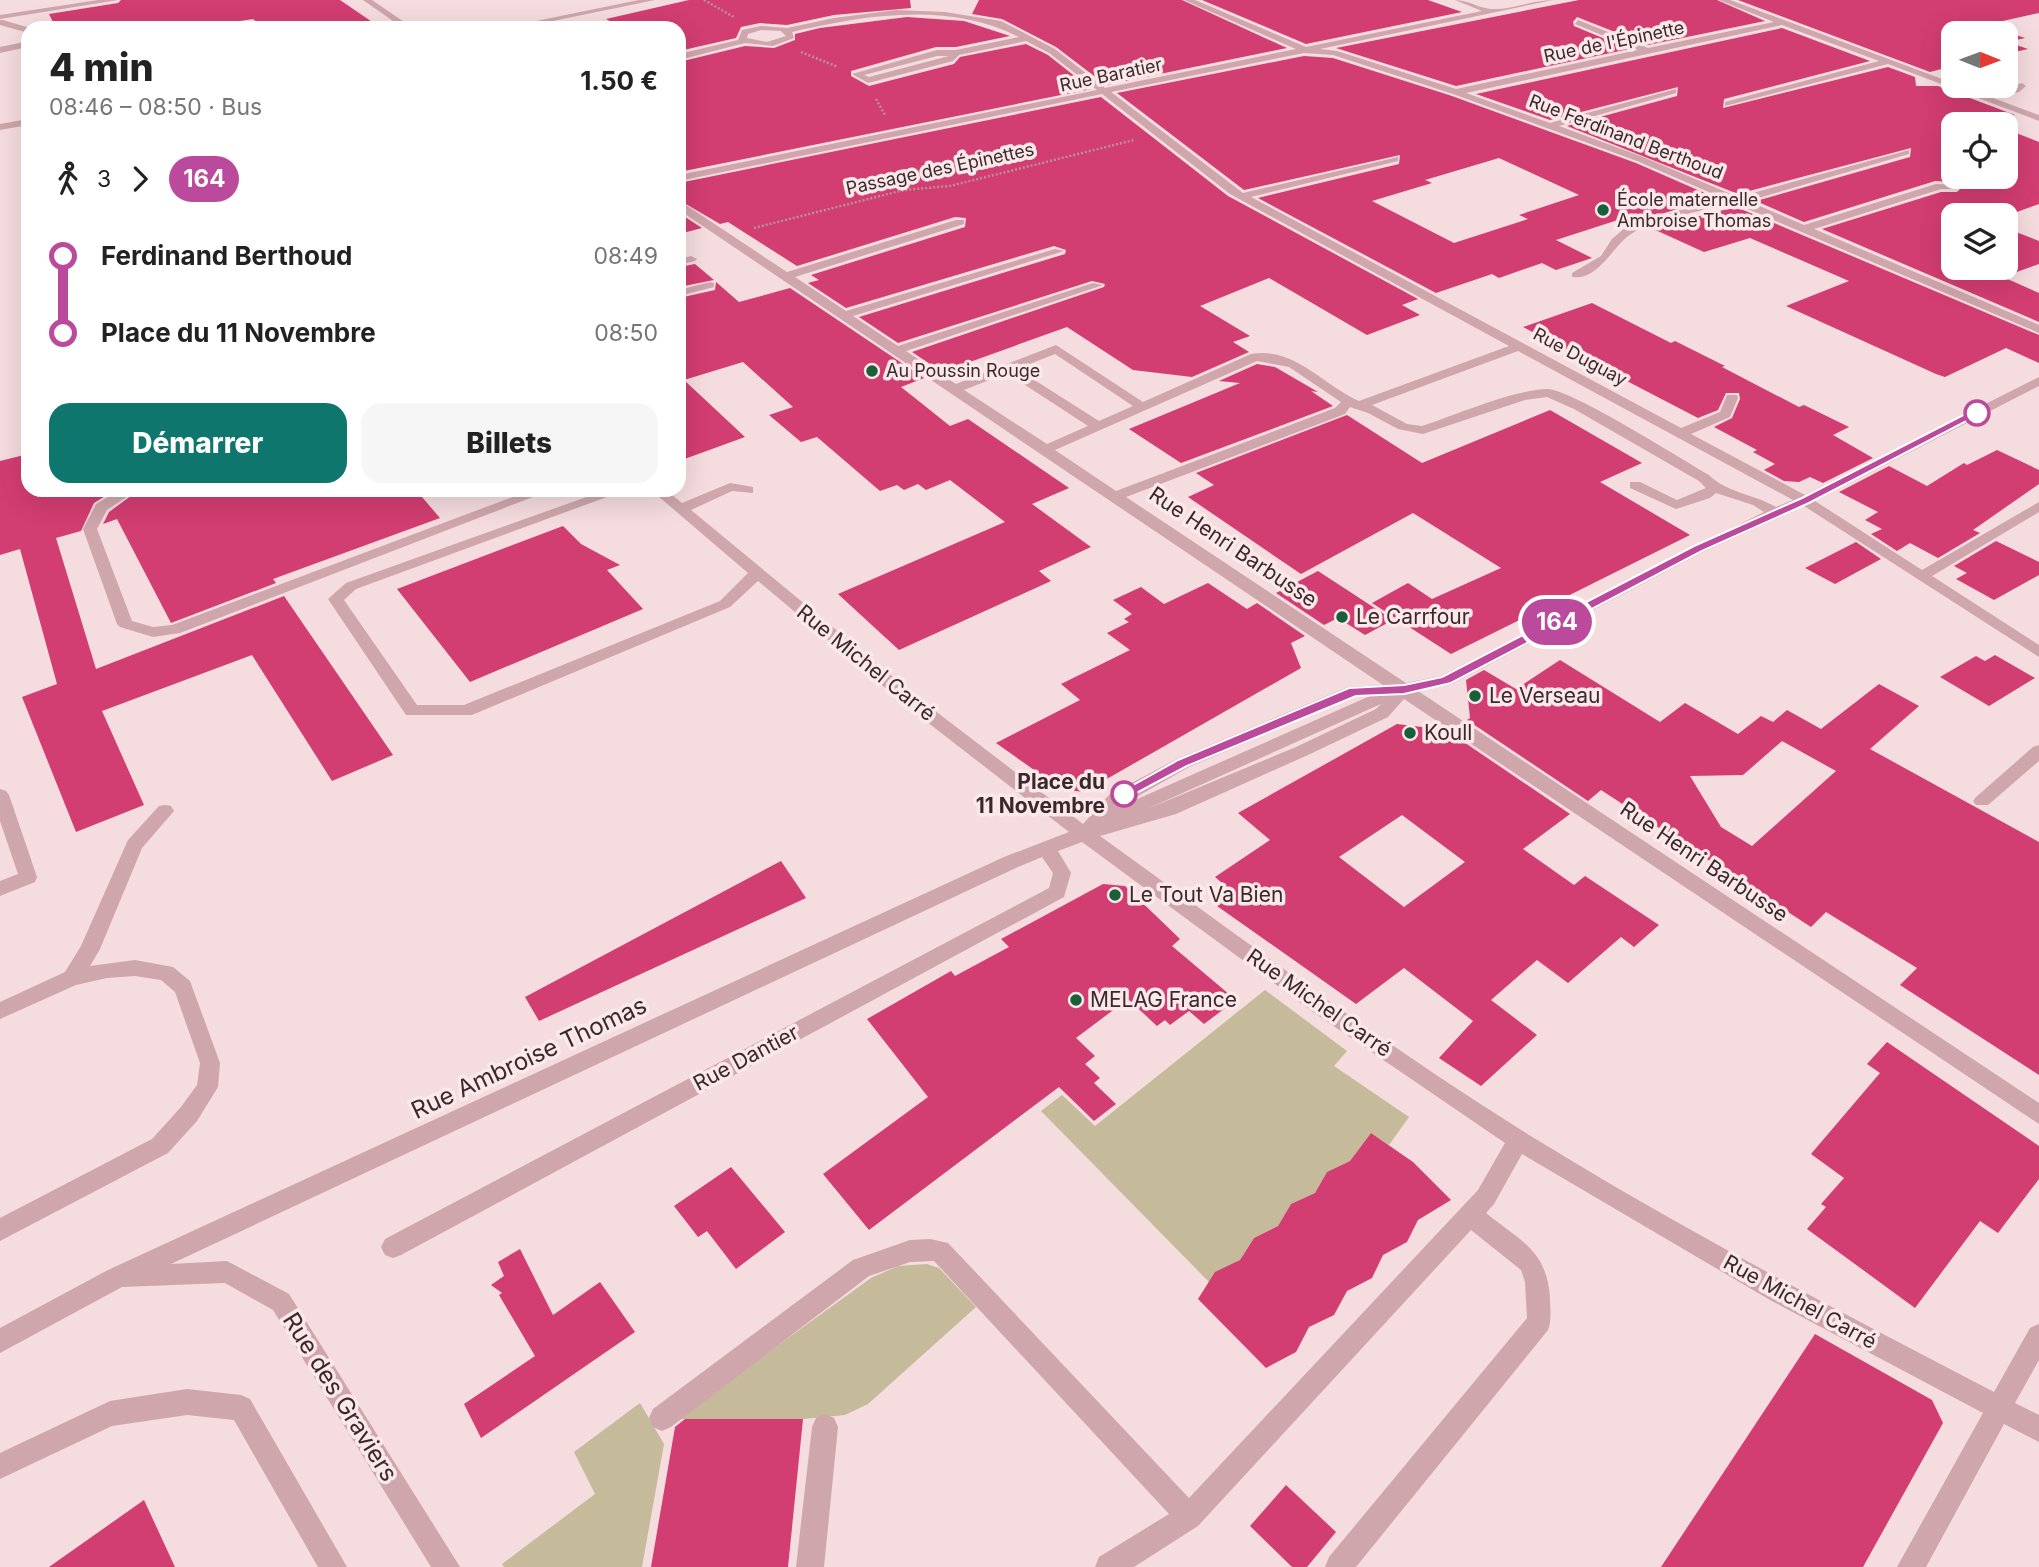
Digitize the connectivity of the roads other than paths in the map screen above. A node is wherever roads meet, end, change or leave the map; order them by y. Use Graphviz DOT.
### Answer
graph roads {
  1 [pos="114,0"];
  2 [pos="367,0"];
  3 [pos="651,0"];
  4 [pos="1188,0"];
  5 [pos="1459,0"];
  6 [pos="1549,0"];
  7 [pos="1723,0"];
  8 [pos="1492,12"];
  9 [pos="0,20"];
  10 [pos="398,21"];
  11 [pos="542,21"];
  12 [pos="1578,22"];
  13 [pos="1779,23"];
  14 [pos="21,28"];
  15 [pos="787,31"];
  16 [pos="1027,38"];
  17 [pos="744,41"];
  18 [pos="21,46"];
  19 [pos="0,50"];
  20 [pos="1308,51"];
  21 [pos="1647,51"];
  22 [pos="956,53"];
  23 [pos="686,55"];
  24 [pos="1888,62"];
  25 [pos="1941,82"];
  26 [pos="2022,86"];
  27 [pos="2018,89"];
  28 [pos="1674,91"];
  29 [pos="1107,92"];
  30 [pos="1456,92"];
  31 [pos="1986,98"];
  32 [pos="1728,104"];
  33 [pos="2039,118"];
  34 [pos="21,123"];
  35 [pos="1549,126"];
  36 [pos="0,127"];
  37 [pos="1906,152"];
  38 [pos="1395,159"];
  39 [pos="686,177"];
  40 [pos="1941,186"];
  41 [pos="1241,196"];
  42 [pos="1740,200"];
  43 [pos="686,209"];
  44 [pos="960,222"];
  45 [pos="1806,228"];
  46 [pos="1059,251"];
  47 [pos="691,259"];
  48 [pos="686,260"];
  49 [pos="1576,275"];
  50 [pos="787,276"];
  51 [pos="710,285"];
  52 [pos="1097,285"];
  53 [pos="686,291"];
  54 [pos="845,315"];
  55 [pos="2039,329"];
  56 [pos="1519,346"];
  57 [pos="898,350"];
  58 [pos="1006,367"];
  59 [pos="2039,381"];
  60 [pos="955,389"];
  61 [pos="1732,398"];
  62 [pos="1348,401"];
  63 [pos="1363,404"];
  64 [pos="1141,406"];
  65 [pos="1096,425"];
  66 [pos="1681,433"];
  67 [pos="1045,450"];
  68 [pos="1635,485"];
  69 [pos="1714,488"];
  70 [pos="748,490"];
  71 [pos="1115,496"];
  72 [pos="118,497"];
  73 [pos="526,497"];
  74 [pos="599,497"];
  75 [pos="666,497"];
  76 [pos="1805,501"];
  77 [pos="2039,506"];
  78 [pos="681,509"];
  79 [pos="1775,512"];
  80 [pos="756,574"];
  81 [pos="1922,576"];
  82 [pos="2039,652"];
  83 [pos="1404,689"];
  84 [pos="2039,751"];
  85 [pos="0,795"];
  86 [pos="1982,801"];
  87 [pos="165,811"];
  88 [pos="1078,828"];
  89 [pos="1046,848"];
  90 [pos="0,889"];
  91 [pos="72,978"];
  92 [pos="0,1011"];
  93 [pos="2039,1115"];
  94 [pos="1520,1139"];
  95 [pos="1478,1206"];
  96 [pos="0,1230"];
  97 [pos="393,1247"];
  98 [pos="116,1278"];
  99 [pos="2039,1336"];
  100 [pos="0,1341"];
  101 [pos="1999,1408"];
  102 [pos="662,1418"];
  103 [pos="825,1427"];
  104 [pos="2039,1429"];
  105 [pos="0,1466"];
  106 [pos="1189,1517"];
  107 [pos="333,1567"];
  108 [pos="446,1567"];
  109 [pos="810,1567"];
  110 [pos="1109,1567"];
  111 [pos="1339,1567"];
  112 [pos="1911,1567"];
  1 -- 9 [label="street"];
  2 -- 10 [label="street"];
  3 -- 11 [label="street"];
  4 -- 20 [label="street"];
  5 -- 8 [label="street"];
  6 -- 8 [label="street, Rue Baratier"];
  7 -- 13 [label="street"];
  8 -- 20 [label="street, Rue Baratier"];
  9 -- 14 [label="street"];
  12 -- 21 [label="street"];
  13 -- 21 [label="street, Rue de l'Épinette"];
  13 -- 24 [label="street"];
  15 -- 16 [label="street, Rue Duguay"];
  15 -- 17 [label="street"];
  15 -- 17 [label="street"];
  16 -- 22 [label="street"];
  16 -- 29 [label="street, Rue Duguay"];
  17 -- 23 [label="street"];
  18 -- 19 [label="street"];
  20 -- 29 [label="street, Rue Baratier"];
  20 -- 30 [label="street, Rue Ferdinand Berthoud"];
  21 -- 30 [label="street, Rue de l'Épinette"];
  22 -- 22 [label="street"];
  24 -- 25 [label="street"];
  24 -- 32 [label="street"];
  26 -- 27 [label="street"];
  28 -- 35 [label="street"];
  29 -- 39 [label="street, Rue Baratier"];
  29 -- 41 [label="street, Rue Duguay"];
  30 -- 35 [label="street, Rue Ferdinand Berthoud"];
  31 -- 33 [label="street"];
  34 -- 36 [label="street"];
  35 -- 42 [label="street, Rue Ferdinand Berthoud"];
  37 -- 42 [label="street"];
  38 -- 41 [label="street"];
  40 -- 45 [label="street"];
  41 -- 56 [label="street, Rue Duguay"];
  42 -- 45 [label="street, Rue Ferdinand Berthoud"];
  42 -- 49 [label="street"];
  43 -- 50 [label="street, Rue Henri Barbusse"];
  44 -- 50 [label="street"];
  45 -- 55 [label="street, Rue Ferdinand Berthoud"];
  46 -- 54 [label="street"];
  47 -- 48 [label="street"];
  50 -- 54 [label="street, Rue Henri Barbusse"];
  51 -- 53 [label="street"];
  52 -- 57 [label="street"];
  54 -- 57 [label="street, Rue Henri Barbusse"];
  56 -- 63 [label="street"];
  56 -- 66 [label="street, Rue Duguay"];
  57 -- 60 [label="street, Rue Henri Barbusse"];
  58 -- 60 [label="street"];
  58 -- 64 [label="street"];
  58 -- 65 [label="street"];
  59 -- 76 [label="street"];
  60 -- 67 [label="street, Rue Henri Barbusse"];
  61 -- 66 [label="street"];
  62 -- 63 [label="street"];
  62 -- 64 [label="street"];
  62 -- 71 [label="street"];
  63 -- 69 [label="street"];
  64 -- 65 [label="street"];
  65 -- 67 [label="street"];
  66 -- 76 [label="street, Rue Duguay"];
  67 -- 71 [label="street, Rue Henri Barbusse"];
  68 -- 69 [label="street"];
  69 -- 79 [label="street"];
  70 -- 78 [label="street"];
  71 -- 83 [label="street, Rue Henri Barbusse"];
  72 -- 73 [label="street"];
  74 -- 80 [label="street"];
  75 -- 78 [label="street, Rue Michel Carré"];
  76 -- 79 [label="street"];
  76 -- 81 [label="street, Rue Duguay"];
  77 -- 81 [label="street"];
  78 -- 80 [label="street, Rue Michel Carré"];
  79 -- 83 [label="street"];
  80 -- 88 [label="street, Rue Michel Carré"];
  81 -- 82 [label="street, Rue Duguay"];
  83 -- 88 [label="street, Rue Ambroise Thomas"];
  83 -- 88 [label="street"];
  83 -- 93 [label="street, Rue Henri Barbusse"];
  84 -- 86 [label="street"];
  85 -- 90 [label="street"];
  87 -- 91 [label="street"];
  88 -- 89 [label="street, Rue Ambroise Thomas"];
  88 -- 94 [label="street, Rue Michel Carré"];
  89 -- 97 [label="street, Rue Dantier"];
  89 -- 98 [label="street, Rue Ambroise Thomas"];
  91 -- 92 [label="street"];
  91 -- 96 [label="street"];
  94 -- 95 [label="street"];
  94 -- 101 [label="street, Rue Michel Carré"];
  95 -- 106 [label="street"];
  95 -- 111 [label="street"];
  98 -- 100 [label="street, Rue Ambroise Thomas"];
  98 -- 108 [label="street, Rue des Graviers"];
  99 -- 101 [label="street"];
  101 -- 104 [label="street, Rue Michel Carré"];
  101 -- 112 [label="street"];
  102 -- 106 [label="street"];
  103 -- 109 [label="street"];
  105 -- 107 [label="street"];
  106 -- 110 [label="street"];
}
